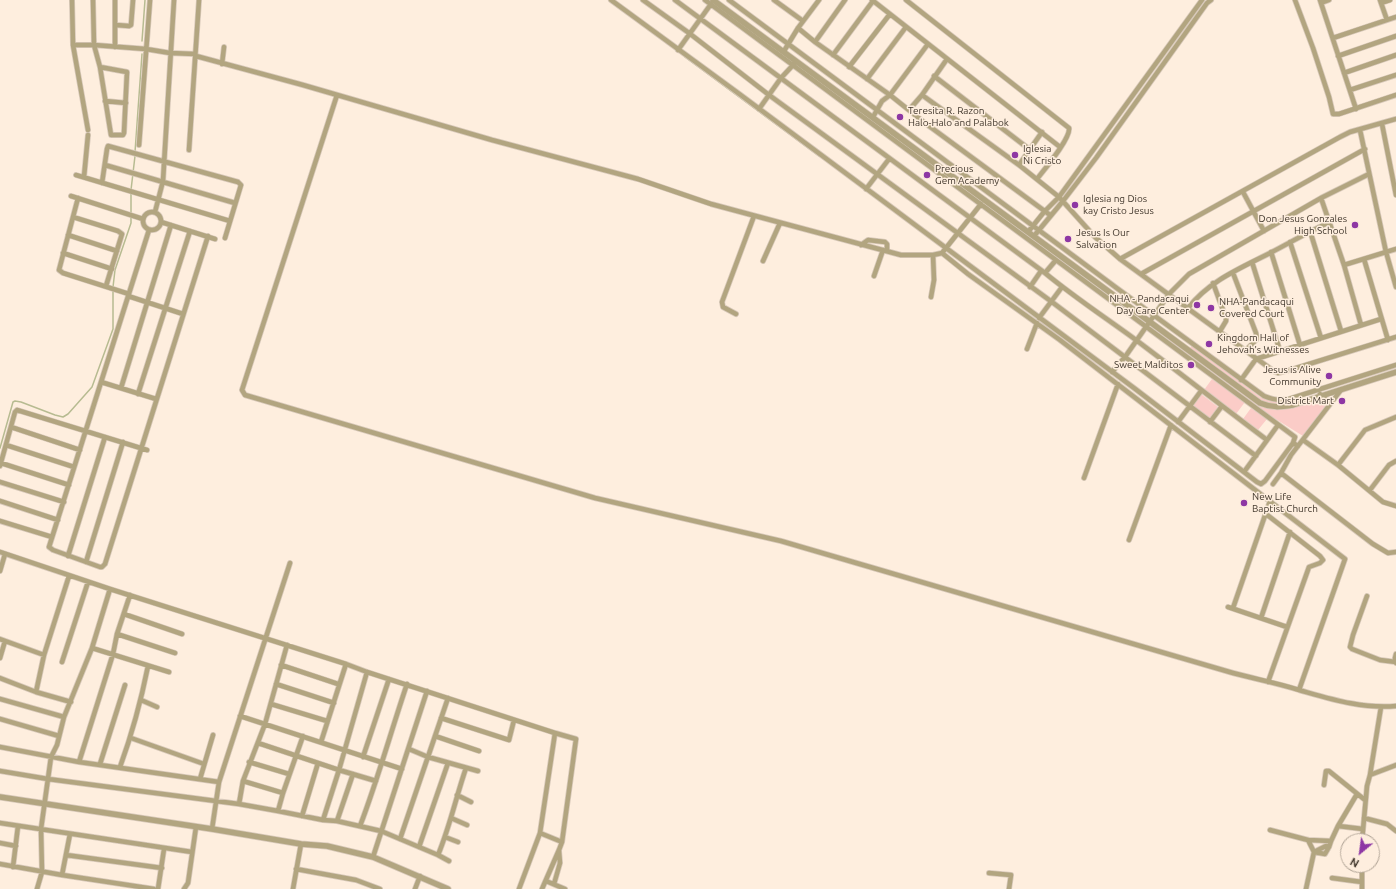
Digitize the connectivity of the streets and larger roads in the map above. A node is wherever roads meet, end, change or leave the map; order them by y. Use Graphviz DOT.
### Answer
graph roads {
  1 [pos="72,0"];
  2 [pos="93,0"];
  3 [pos="116,0"];
  4 [pos="133,0"];
  5 [pos="150,0"];
  6 [pos="174,0"];
  7 [pos="199,0"];
  8 [pos="611,0"];
  9 [pos="643,0"];
  10 [pos="675,0"];
  11 [pos="705,0"];
  12 [pos="729,0"];
  13 [pos="774,0"];
  14 [pos="819,0"];
  15 [pos="845,0"];
  16 [pos="872,0"];
  17 [pos="906,0"];
  18 [pos="1202,0"];
  19 [pos="1211,0"];
  20 [pos="1295,0"];
  21 [pos="1330,0"];
  22 [pos="1390,0"];
  23 [pos="1320,1"];
  24 [pos="1381,1"];
  25 [pos="712,2"];
  26 [pos="890,14"];
  27 [pos="1396,17"];
  28 [pos="700,19"];
  29 [pos="1387,20"];
  30 [pos="803,21"];
  31 [pos="116,25"];
  32 [pos="906,27"];
  33 [pos="798,28"];
  34 [pos="689,33"];
  35 [pos="1396,36"];
  36 [pos="1333,38"];
  37 [pos="815,42"];
  38 [pos="788,44"];
  39 [pos="928,44"];
  40 [pos="73,45"];
  41 [pos="94,45"];
  42 [pos="116,47"];
  43 [pos="224,47"];
  44 [pos="146,49"];
  45 [pos="678,50"];
  46 [pos="1167,50"];
  47 [pos="784,51"];
  48 [pos="170,53"];
  49 [pos="1172,53"];
  50 [pos="196,55"];
  51 [pos="833,55"];
  52 [pos="1396,55"];
  53 [pos="1338,56"];
  54 [pos="947,59"];
  55 [pos="794,63"];
  56 [pos="222,64"];
  57 [pos="849,67"];
  58 [pos="100,68"];
  59 [pos="1344,73"];
  60 [pos="1396,75"];
  61 [pos="934,76"];
  62 [pos="781,78"];
  63 [pos="867,79"];
  64 [pos="1350,90"];
  65 [pos="337,95"];
  66 [pos="769,95"];
  67 [pos="890,95"];
  68 [pos="922,95"];
  69 [pos="1396,95"];
  70 [pos="105,101"];
  71 [pos="126,103"];
  72 [pos="759,109"];
  73 [pos="1356,109"];
  74 [pos="876,110"];
  75 [pos="909,110"];
  76 [pos="872,117"];
  77 [pos="1396,120"];
  78 [pos="1382,124"];
  79 [pos="1360,130"];
  80 [pos="1042,132"];
  81 [pos="139,145"];
  82 [pos="1060,147"];
  83 [pos="1029,149"];
  84 [pos="1365,149"];
  85 [pos="189,150"];
  86 [pos="889,159"];
  87 [pos="164,162"];
  88 [pos="104,164"];
  89 [pos="1019,165"];
  90 [pos="877,174"];
  91 [pos="1369,174"];
  92 [pos="76,175"];
  93 [pos="84,177"];
  94 [pos="1037,179"];
  95 [pos="162,181"];
  96 [pos="102,182"];
  97 [pos="866,189"];
  98 [pos="1243,192"];
  99 [pos="1396,195"];
  100 [pos="71,196"];
  101 [pos="1059,196"];
  102 [pos="78,198"];
  103 [pos="1321,198"];
  104 [pos="158,199"];
  105 [pos="1063,201"];
  106 [pos="236,203"];
  107 [pos="981,204"];
  108 [pos="1253,211"];
  109 [pos="155,212"];
  110 [pos="1044,212"];
  111 [pos="1050,215"];
  112 [pos="754,216"];
  113 [pos="73,217"];
  114 [pos="143,218"];
  115 [pos="970,218"];
  116 [pos="230,220"];
  117 [pos="161,222"];
  118 [pos="1330,222"];
  119 [pos="780,223"];
  120 [pos="171,225"];
  121 [pos="1033,226"];
  122 [pos="149,230"];
  123 [pos="1039,230"];
  124 [pos="190,231"];
  125 [pos="1264,231"];
  126 [pos="1310,231"];
  127 [pos="1028,232"];
  128 [pos="958,234"];
  129 [pos="68,235"];
  130 [pos="208,236"];
  131 [pos="1034,236"];
  132 [pos="215,238"];
  133 [pos="225,238"];
  134 [pos="1290,242"];
  135 [pos="861,245"];
  136 [pos="946,249"];
  137 [pos="1396,249"];
  138 [pos="117,250"];
  139 [pos="885,251"];
  140 [pos="1271,252"];
  141 [pos="1386,252"];
  142 [pos="63,253"];
  143 [pos="942,253"];
  144 [pos="933,255"];
  145 [pos="1120,259"];
  146 [pos="1364,259"];
  147 [pos="1056,260"];
  148 [pos="763,261"];
  149 [pos="1252,262"];
  150 [pos="1344,265"];
  151 [pos="112,269"];
  152 [pos="1043,272"];
  153 [pos="1232,272"];
  154 [pos="1141,274"];
  155 [pos="874,276"];
  156 [pos="1213,283"];
  157 [pos="1030,287"];
  158 [pos="1396,287"];
  159 [pos="110,288"];
  160 [pos="1062,288"];
  161 [pos="1169,294"];
  162 [pos="128,295"];
  163 [pos="931,297"];
  164 [pos="148,302"];
  165 [pos="1052,302"];
  166 [pos="165,308"];
  167 [pos="1188,308"];
  168 [pos="183,314"];
  169 [pos="736,314"];
  170 [pos="1154,315"];
  171 [pos="1381,319"];
  172 [pos="1038,320"];
  173 [pos="1148,324"];
  174 [pos="1362,325"];
  175 [pos="1220,331"];
  176 [pos="1341,331"];
  177 [pos="1396,337"];
  178 [pos="1321,338"];
  179 [pos="1136,340"];
  180 [pos="1388,340"];
  181 [pos="1300,345"];
  182 [pos="1027,349"];
  183 [pos="1246,350"];
  184 [pos="1280,351"];
  185 [pos="1125,357"];
  186 [pos="1256,359"];
  187 [pos="1396,366"];
  188 [pos="1112,372"];
  189 [pos="1396,372"];
  190 [pos="1355,378"];
  191 [pos="1241,380"];
  192 [pos="101,382"];
  193 [pos="1118,384"];
  194 [pos="1357,385"];
  195 [pos="121,388"];
  196 [pos="1319,389"];
  197 [pos="1341,390"];
  198 [pos="1201,391"];
  199 [pos="138,394"];
  200 [pos="1321,396"];
  201 [pos="156,399"];
  202 [pos="1330,404"];
  203 [pos="1190,406"];
  204 [pos="1222,406"];
  205 [pos="1396,417"];
  206 [pos="1178,422"];
  207 [pos="1210,422"];
  208 [pos="1171,425"];
  209 [pos="1278,425"];
  210 [pos="11,427"];
  211 [pos="86,431"];
  212 [pos="105,437"];
  213 [pos="1267,440"];
  214 [pos="1303,440"];
  215 [pos="123,442"];
  216 [pos="1293,442"];
  217 [pos="6,445"];
  218 [pos="1298,446"];
  219 [pos="141,448"];
  220 [pos="80,450"];
  221 [pos="147,450"];
  222 [pos="1256,456"];
  223 [pos="1396,461"];
  224 [pos="0,465"];
  225 [pos="1338,465"];
  226 [pos="74,467"];
  227 [pos="1244,472"];
  228 [pos="1281,473"];
  229 [pos="1084,478"];
  230 [pos="0,482"];
  231 [pos="1273,484"];
  232 [pos="69,485"];
  233 [pos="1370,490"];
  234 [pos="0,501"];
  235 [pos="1270,501"];
  236 [pos="64,502"];
  237 [pos="1396,506"];
  238 [pos="1266,514"];
  239 [pos="58,520"];
  240 [pos="0,521"];
  241 [pos="1290,532"];
  242 [pos="52,537"];
  243 [pos="1129,540"];
  244 [pos="1396,552"];
  245 [pos="2,553"];
  246 [pos="68,556"];
  247 [pos="86,562"];
  248 [pos="290,563"];
  249 [pos="0,571"];
  250 [pos="69,576"];
  251 [pos="88,582"];
  252 [pos="110,589"];
  253 [pos="130,595"];
  254 [pos="1367,596"];
  255 [pos="1228,607"];
  256 [pos="1233,608"];
  257 [pos="124,614"];
  258 [pos="1261,618"];
  259 [pos="1287,627"];
  260 [pos="117,634"];
  261 [pos="182,634"];
  262 [pos="266,639"];
  263 [pos="2,640"];
  264 [pos="287,645"];
  265 [pos="92,648"];
  266 [pos="175,652"];
  267 [pos="113,654"];
  268 [pos="1396,654"];
  269 [pos="44,655"];
  270 [pos="0,658"];
  271 [pos="62,662"];
  272 [pos="1396,662"];
  273 [pos="346,664"];
  274 [pos="281,665"];
  275 [pos="148,666"];
  276 [pos="169,672"];
  277 [pos="367,672"];
  278 [pos="0,678"];
  279 [pos="389,679"];
  280 [pos="1268,682"];
  281 [pos="276,684"];
  282 [pos="338,684"];
  283 [pos="407,684"];
  284 [pos="125,685"];
  285 [pos="427,690"];
  286 [pos="1299,690"];
  287 [pos="36,692"];
  288 [pos="448,698"];
  289 [pos="0,699"];
  290 [pos="141,700"];
  291 [pos="71,702"];
  292 [pos="334,703"];
  293 [pos="271,704"];
  294 [pos="1396,706"];
  295 [pos="157,707"];
  296 [pos="1381,707"];
  297 [pos="240,716"];
  298 [pos="64,717"];
  299 [pos="441,718"];
  300 [pos="0,719"];
  301 [pos="514,720"];
  302 [pos="328,722"];
  303 [pos="264,724"];
  304 [pos="555,733"];
  305 [pos="59,736"];
  306 [pos="213,736"];
  307 [pos="303,736"];
  308 [pos="434,736"];
  309 [pos="131,738"];
  310 [pos="321,742"];
  311 [pos="258,743"];
  312 [pos="0,747"];
  313 [pos="409,749"];
  314 [pos="345,751"];
  315 [pos="479,751"];
  316 [pos="295,755"];
  317 [pos="51,757"];
  318 [pos="363,757"];
  319 [pos="428,757"];
  320 [pos="79,762"];
  321 [pos="249,762"];
  322 [pos="383,762"];
  323 [pos="318,763"];
  324 [pos="448,763"];
  325 [pos="100,764"];
  326 [pos="204,764"];
  327 [pos="1396,765"];
  328 [pos="120,767"];
  329 [pos="466,768"];
  330 [pos="402,769"];
  331 [pos="339,770"];
  332 [pos="0,771"];
  333 [pos="478,771"];
  334 [pos="289,774"];
  335 [pos="353,774"];
  336 [pos="1370,775"];
  337 [pos="48,779"];
  338 [pos="200,779"];
  339 [pos="243,781"];
  340 [pos="376,781"];
  341 [pos="219,782"];
  342 [pos="1324,785"];
  343 [pos="283,793"];
  344 [pos="1357,794"];
  345 [pos="457,795"];
  346 [pos="0,797"];
  347 [pos="1365,800"];
  348 [pos="216,802"];
  349 [pos="471,802"];
  350 [pos="45,804"];
  351 [pos="239,804"];
  352 [pos="278,810"];
  353 [pos="302,816"];
  354 [pos="451,818"];
  355 [pos="1364,818"];
  356 [pos="323,820"];
  357 [pos="337,821"];
  358 [pos="0,823"];
  359 [pos="467,825"];
  360 [pos="18,826"];
  361 [pos="196,826"];
  362 [pos="360,826"];
  363 [pos="1338,826"];
  364 [pos="41,829"];
  365 [pos="212,829"];
  366 [pos="1363,829"];
  367 [pos="1270,830"];
  368 [pos="1396,830"];
  369 [pos="381,831"];
  370 [pos="540,833"];
  371 [pos="1363,833"];
  372 [pos="70,834"];
  373 [pos="445,837"];
  374 [pos="400,839"];
  375 [pos="1308,840"];
  376 [pos="1331,841"];
  377 [pos="458,842"];
  378 [pos="562,842"];
  379 [pos="0,843"];
  380 [pos="301,844"];
  381 [pos="16,846"];
  382 [pos="419,847"];
  383 [pos="164,849"];
  384 [pos="559,850"];
  385 [pos="192,852"];
  386 [pos="1314,852"];
  387 [pos="438,854"];
  388 [pos="66,855"];
  389 [pos="373,857"];
  390 [pos="449,861"];
  391 [pos="0,864"];
  392 [pos="13,867"];
  393 [pos="162,868"];
  394 [pos="296,869"];
  395 [pos="42,872"];
  396 [pos="989,873"];
  397 [pos="1362,873"];
  398 [pos="62,875"];
  399 [pos="420,876"];
  400 [pos="1332,878"];
  401 [pos="546,882"];
  402 [pos="1362,882"];
  403 [pos="554,884"];
  404 [pos="37,889"];
  405 [pos="154,889"];
  406 [pos="158,889"];
  407 [pos="184,889"];
  408 [pos="293,889"];
  409 [pos="380,889"];
  410 [pos="415,889"];
  411 [pos="448,889"];
  412 [pos="519,889"];
  413 [pos="542,889"];
  414 [pos="565,889"];
  415 [pos="1009,889"];
  416 [pos="1306,889"];
  417 [pos="1362,889"];
  1 -- 40 [label="street"];
  2 -- 41 [label="street"];
  3 -- 31 [label="street"];
  4 -- 31 [label="street"];
  5 -- 44 [label="street"];
  6 -- 48 [label="street"];
  7 -- 50 [label="street"];
  8 -- 45 [label="street"];
  9 -- 34 [label="street"];
  10 -- 28 [label="street"];
  11 -- 25 [label="street"];
  12 -- 38 [label="street"];
  13 -- 30 [label="street"];
  14 -- 30 [label="street"];
  15 -- 37 [label="street"];
  16 -- 26 [label="street"];
  16 -- 51 [label="street"];
  17 -- 82 [label="street"];
  18 -- 46 [label="street"];
  19 -- 49 [label="street"];
  20 -- 73 [label="street"];
  21 -- 23 [label="street"];
  22 -- 24 [label="street"];
  23 -- 36 [label="street"];
  24 -- 29 [label="street"];
  25 -- 28 [label="street"];
  25 -- 47 [label="street"];
  25 -- 55 [label="street"];
  26 -- 32 [label="street"];
  26 -- 57 [label="street"];
  27 -- 29 [label="street"];
  28 -- 34 [label="street"];
  28 -- 62 [label="street"];
  29 -- 36 [label="street"];
  30 -- 33 [label="street"];
  31 -- 42 [label="street"];
  32 -- 39 [label="street"];
  32 -- 63 [label="street"];
  33 -- 37 [label="street"];
  33 -- 38 [label="street"];
  34 -- 45 [label="street"];
  34 -- 66 [label="street"];
  35 -- 53 [label="street"];
  36 -- 53 [label="street"];
  37 -- 51 [label="street"];
  38 -- 47 [label="street"];
  38 -- 74 [label="street"];
  39 -- 54 [label="street"];
  39 -- 67 [label="street"];
  40 -- 41 [label="street"];
  40 -- 93 [label="street"];
  41 -- 42 [label="street"];
  41 -- 58 [label="street"];
  42 -- 44 [label="street"];
  43 -- 56 [label="street"];
  44 -- 48 [label="street"];
  44 -- 81 [label="street"];
  45 -- 72 [label="street"];
  46 -- 49 [label="street"];
  46 -- 101 [label="street"];
  47 -- 55 [label="street"];
  48 -- 50 [label="street"];
  48 -- 87 [label="street"];
  49 -- 105 [label="street"];
  50 -- 56 [label="street"];
  50 -- 85 [label="street"];
  51 -- 57 [label="street"];
  52 -- 59 [label="street"];
  53 -- 59 [label="street"];
  54 -- 61 [label="street"];
  54 -- 80 [label="street"];
  55 -- 62 [label="street"];
  55 -- 76 [label="street"];
  55 -- 107 [label="street"];
  56 -- 65 [label="street"];
  57 -- 63 [label="street"];
  58 -- 70 [label="street"];
  58 -- 71 [label="street"];
  59 -- 64 [label="street"];
  60 -- 64 [label="street"];
  61 -- 68 [label="street"];
  61 -- 83 [label="street"];
  62 -- 66 [label="street"];
  62 -- 86 [label="street"];
  63 -- 67 [label="street"];
  64 -- 73 [label="street"];
  65 -- 112 [label="street"];
  65 -- 280 [label="street"];
  66 -- 72 [label="street"];
  66 -- 90 [label="street"];
  67 -- 74 [label="street"];
  67 -- 75 [label="street"];
  68 -- 75 [label="street"];
  68 -- 89 [label="street"];
  69 -- 73 [label="street"];
  70 -- 71 [label="street"];
  70 -- 71 [label="street"];
  72 -- 97 [label="street"];
  74 -- 76 [label="street"];
  74 -- 121 [label="street"];
  75 -- 110 [label="street"];
  76 -- 127 [label="street"];
  77 -- 78 [label="street"];
  78 -- 79 [label="street"];
  78 -- 99 [label="street"];
  79 -- 84 [label="street"];
  79 -- 98 [label="street"];
  80 -- 82 [label="street"];
  80 -- 83 [label="street"];
  82 -- 94 [label="street"];
  83 -- 89 [label="street"];
  84 -- 91 [label="street"];
  84 -- 108 [label="street"];
  86 -- 90 [label="street"];
  86 -- 115 [label="street"];
  87 -- 88 [label="street"];
  87 -- 95 [label="street"];
  87 -- 106 [label="street"];
  88 -- 95 [label="street"];
  88 -- 96 [label="street"];
  89 -- 94 [label="street"];
  90 -- 97 [label="street"];
  90 -- 128 [label="street"];
  91 -- 103 [label="street"];
  91 -- 141 [label="street"];
  92 -- 93 [label="street"];
  93 -- 96 [label="street"];
  94 -- 101 [label="street"];
  95 -- 104 [label="street"];
  95 -- 106 [label="street"];
  96 -- 104 [label="street"];
  97 -- 136 [label="street"];
  98 -- 108 [label="street"];
  98 -- 145 [label="street"];
  100 -- 102 [label="street"];
  101 -- 105 [label="street"];
  101 -- 110 [label="street"];
  102 -- 113 [label="street"];
  102 -- 114 [label="street"];
  103 -- 118 [label="street"];
  103 -- 125 [label="street"];
  104 -- 109 [label="street"];
  104 -- 116 [label="street"];
  105 -- 111 [label="street"];
  105 -- 145 [label="street"];
  106 -- 116 [label="street"];
  107 -- 115 [label="street"];
  107 -- 147 [label="street"];
  108 -- 125 [label="street"];
  108 -- 154 [label="street"];
  109 -- 114 [label="street"];
  109 -- 117 [label="street"];
  110 -- 111 [label="street"];
  110 -- 121 [label="street"];
  111 -- 123 [label="street"];
  112 -- 119 [label="street"];
  112 -- 169 [label="street"];
  113 -- 129 [label="street"];
  113 -- 138 [label="street"];
  114 -- 122 [label="street"];
  115 -- 128 [label="street"];
  115 -- 152 [label="street"];
  116 -- 133 [label="street"];
  117 -- 120 [label="street"];
  117 -- 122 [label="street"];
  118 -- 126 [label="street"];
  118 -- 150 [label="street"];
  119 -- 135 [label="street"];
  119 -- 148 [label="street"];
  120 -- 124 [label="street"];
  120 -- 164 [label="street"];
  121 -- 123 [label="street"];
  121 -- 127 [label="street"];
  122 -- 162 [label="street"];
  123 -- 131 [label="street"];
  123 -- 170 [label="street"];
  124 -- 130 [label="street"];
  124 -- 166 [label="street"];
  125 -- 161 [label="street"];
  126 -- 134 [label="street"];
  126 -- 176 [label="street"];
  127 -- 131 [label="street"];
  128 -- 136 [label="street"];
  128 -- 157 [label="street"];
  129 -- 138 [label="street"];
  129 -- 142 [label="street"];
  130 -- 132 [label="street"];
  130 -- 168 [label="street"];
  131 -- 173 [label="street"];
  134 -- 140 [label="street"];
  134 -- 178 [label="street"];
  135 -- 139 [label="street"];
  135 -- 139 [label="street"];
  136 -- 143 [label="street"];
  136 -- 172 [label="street"];
  137 -- 141 [label="street"];
  138 -- 151 [label="street"];
  139 -- 144 [label="street"];
  139 -- 155 [label="street"];
  140 -- 149 [label="street"];
  140 -- 181 [label="street"];
  141 -- 146 [label="street"];
  141 -- 158 [label="street"];
  142 -- 151 [label="street"];
  142 -- 159 [label="street"];
  143 -- 144 [label="street"];
  143 -- 172 [label="street"];
  144 -- 163 [label="street"];
  145 -- 154 [label="street"];
  146 -- 150 [label="street"];
  146 -- 171 [label="street"];
  147 -- 152 [label="street"];
  147 -- 173 [label="street"];
  149 -- 153 [label="street"];
  149 -- 184 [label="street"];
  150 -- 174 [label="street"];
  151 -- 159 [label="street"];
  152 -- 157 [label="street"];
  152 -- 160 [label="street"];
  153 -- 156 [label="street"];
  153 -- 183 [label="street"];
  154 -- 161 [label="street"];
  156 -- 167 [label="street"];
  156 -- 175 [label="street"];
  157 -- 165 [label="street"];
  159 -- 162 [label="street"];
  160 -- 165 [label="street"];
  160 -- 179 [label="street"];
  161 -- 167 [label="street"];
  161 -- 170 [label="street"];
  162 -- 164 [label="street"];
  162 -- 192 [label="street"];
  164 -- 166 [label="street"];
  164 -- 195 [label="street"];
  165 -- 172 [label="street"];
  165 -- 185 [label="street"];
  166 -- 168 [label="street"];
  166 -- 199 [label="street"];
  167 -- 175 [label="street"];
  168 -- 201 [label="street"];
  170 -- 173 [label="street"];
  170 -- 191 [label="street"];
  171 -- 174 [label="street"];
  171 -- 180 [label="street"];
  172 -- 182 [label="street"];
  172 -- 188 [label="street"];
  172 -- 193 [label="street"];
  173 -- 179 [label="street"];
  173 -- 200 [label="street"];
  173 -- 209 [label="street"];
  174 -- 176 [label="street"];
  175 -- 183 [label="street"];
  176 -- 178 [label="street"];
  177 -- 180 [label="street"];
  178 -- 181 [label="street"];
  179 -- 185 [label="street"];
  179 -- 198 [label="street"];
  180 -- 186 [label="street"];
  181 -- 184 [label="street"];
  183 -- 186 [label="street"];
  184 -- 186 [label="street"];
  185 -- 188 [label="street"];
  185 -- 203 [label="street"];
  186 -- 191 [label="street"];
  187 -- 190 [label="street"];
  188 -- 206 [label="street"];
  189 -- 194 [label="street"];
  190 -- 194 [label="street"];
  190 -- 196 [label="street"];
  191 -- 196 [label="street"];
  192 -- 195 [label="street"];
  192 -- 211 [label="street"];
  193 -- 208 [label="street"];
  193 -- 229 [label="street"];
  194 -- 197 [label="street"];
  195 -- 199 [label="street"];
  196 -- 200 [label="street"];
  197 -- 200 [label="street"];
  197 -- 202 [label="street"];
  198 -- 203 [label="street"];
  198 -- 204 [label="street"];
  199 -- 201 [label="street"];
  200 -- 202 [label="street"];
  201 -- 219 [label="street"];
  202 -- 214 [label="street"];
  203 -- 206 [label="street"];
  203 -- 207 [label="street"];
  204 -- 207 [label="street"];
  204 -- 213 [label="street"];
  205 -- 225 [label="street"];
  206 -- 227 [label="street"];
  207 -- 222 [label="street"];
  208 -- 235 [label="street"];
  208 -- 243 [label="street"];
  209 -- 213 [label="street"];
  209 -- 216 [label="street"];
  210 -- 211 [label="street"];
  210 -- 217 [label="street"];
  210 -- 220 [label="street"];
  211 -- 212 [label="street"];
  211 -- 220 [label="street"];
  212 -- 215 [label="street"];
  212 -- 246 [label="street"];
  213 -- 222 [label="street"];
  214 -- 218 [label="street"];
  214 -- 225 [label="street"];
  215 -- 219 [label="street"];
  215 -- 247 [label="street"];
  216 -- 218 [label="street"];
  216 -- 227 [label="street"];
  217 -- 224 [label="street"];
  217 -- 226 [label="street"];
  218 -- 228 [label="street"];
  219 -- 221 [label="street"];
  219 -- 247 [label="street"];
  220 -- 226 [label="street"];
  222 -- 227 [label="street"];
  223 -- 233 [label="street"];
  224 -- 232 [label="street"];
  225 -- 233 [label="street"];
  226 -- 232 [label="street"];
  228 -- 231 [label="street"];
  228 -- 244 [label="street"];
  230 -- 236 [label="street"];
  232 -- 236 [label="street"];
  233 -- 237 [label="street"];
  234 -- 239 [label="street"];
  235 -- 238 [label="street"];
  235 -- 286 [label="street"];
  236 -- 239 [label="street"];
  238 -- 241 [label="street"];
  238 -- 256 [label="street"];
  239 -- 242 [label="street"];
  240 -- 242 [label="street"];
  241 -- 258 [label="street"];
  241 -- 259 [label="street"];
  242 -- 246 [label="street"];
  245 -- 249 [label="street"];
  245 -- 250 [label="street"];
  246 -- 247 [label="street"];
  248 -- 262 [label="street"];
  250 -- 251 [label="street"];
  250 -- 269 [label="street"];
  251 -- 252 [label="street"];
  251 -- 271 [label="street"];
  252 -- 253 [label="street"];
  252 -- 265 [label="street"];
  253 -- 257 [label="street"];
  253 -- 262 [label="street"];
  254 -- 272 [label="street"];
  255 -- 256 [label="street"];
  256 -- 258 [label="street"];
  257 -- 260 [label="street"];
  257 -- 261 [label="street"];
  258 -- 259 [label="street"];
  259 -- 280 [label="street"];
  260 -- 266 [label="street"];
  260 -- 267 [label="street"];
  262 -- 264 [label="street"];
  262 -- 297 [label="street"];
  263 -- 269 [label="street"];
  263 -- 270 [label="street"];
  264 -- 273 [label="street"];
  264 -- 274 [label="street"];
  265 -- 267 [label="street"];
  265 -- 291 [label="street"];
  267 -- 275 [label="street"];
  267 -- 320 [label="street"];
  268 -- 272 [label="street"];
  269 -- 287 [label="street"];
  273 -- 277 [label="street"];
  273 -- 282 [label="street"];
  274 -- 281 [label="street"];
  274 -- 282 [label="street"];
  275 -- 276 [label="street"];
  275 -- 290 [label="street"];
  277 -- 279 [label="street"];
  277 -- 314 [label="street"];
  278 -- 287 [label="street"];
  279 -- 283 [label="street"];
  279 -- 318 [label="street"];
  280 -- 286 [label="street"];
  281 -- 292 [label="street"];
  281 -- 293 [label="street"];
  282 -- 292 [label="street"];
  283 -- 285 [label="street"];
  283 -- 322 [label="street"];
  284 -- 325 [label="street"];
  285 -- 288 [label="street"];
  285 -- 313 [label="street"];
  286 -- 296 [label="street"];
  287 -- 291 [label="street"];
  288 -- 299 [label="street"];
  288 -- 301 [label="street"];
  289 -- 298 [label="street"];
  290 -- 295 [label="street"];
  290 -- 309 [label="street"];
  291 -- 298 [label="street"];
  292 -- 302 [label="street"];
  293 -- 302 [label="street"];
  293 -- 303 [label="street"];
  294 -- 296 [label="street"];
  296 -- 336 [label="street"];
  297 -- 303 [label="street"];
  297 -- 341 [label="street"];
  298 -- 305 [label="street"];
  299 -- 301 [label="street"];
  299 -- 308 [label="street"];
  300 -- 305 [label="street"];
  301 -- 304 [label="street"];
  302 -- 310 [label="street"];
  303 -- 307 [label="street"];
  303 -- 311 [label="street"];
  304 -- 370 [label="street"];
  304 -- 378 [label="street"];
  305 -- 317 [label="street"];
  306 -- 326 [label="street"];
  307 -- 310 [label="street"];
  307 -- 316 [label="street"];
  308 -- 315 [label="street"];
  308 -- 319 [label="street"];
  309 -- 326 [label="street"];
  309 -- 328 [label="street"];
  310 -- 314 [label="street"];
  311 -- 316 [label="street"];
  311 -- 321 [label="street"];
  312 -- 317 [label="street"];
  313 -- 319 [label="street"];
  313 -- 330 [label="street"];
  314 -- 318 [label="street"];
  314 -- 331 [label="street"];
  316 -- 323 [label="street"];
  316 -- 334 [label="street"];
  317 -- 320 [label="street"];
  317 -- 337 [label="street"];
  318 -- 322 [label="street"];
  319 -- 324 [label="street"];
  319 -- 374 [label="street"];
  320 -- 325 [label="street"];
  321 -- 334 [label="street"];
  321 -- 339 [label="street"];
  322 -- 330 [label="street"];
  322 -- 340 [label="street"];
  323 -- 331 [label="street"];
  323 -- 353 [label="street"];
  324 -- 329 [label="street"];
  324 -- 382 [label="street"];
  325 -- 328 [label="street"];
  326 -- 338 [label="street"];
  327 -- 336 [label="street"];
  328 -- 338 [label="street"];
  329 -- 333 [label="street"];
  329 -- 345 [label="street"];
  330 -- 369 [label="street"];
  331 -- 335 [label="street"];
  331 -- 356 [label="street"];
  332 -- 337 [label="street"];
  334 -- 343 [label="street"];
  335 -- 340 [label="street"];
  335 -- 357 [label="street"];
  336 -- 347 [label="street"];
  337 -- 348 [label="street"];
  337 -- 350 [label="street"];
  338 -- 341 [label="street"];
  339 -- 343 [label="street"];
  339 -- 351 [label="street"];
  340 -- 362 [label="street"];
  341 -- 348 [label="street"];
  342 -- 344 [label="street"];
  343 -- 352 [label="street"];
  344 -- 347 [label="street"];
  344 -- 363 [label="street"];
  345 -- 349 [label="street"];
  345 -- 354 [label="street"];
  346 -- 350 [label="street"];
  347 -- 355 [label="street"];
  348 -- 351 [label="street"];
  348 -- 365 [label="street"];
  350 -- 361 [label="street"];
  350 -- 364 [label="street"];
  351 -- 352 [label="street"];
  352 -- 353 [label="street"];
  353 -- 356 [label="street"];
  354 -- 359 [label="street"];
  354 -- 373 [label="street"];
  355 -- 366 [label="street"];
  355 -- 368 [label="street"];
  356 -- 357 [label="street"];
  357 -- 362 [label="street"];
  358 -- 360 [label="street"];
  360 -- 364 [label="street"];
  360 -- 381 [label="street"];
  361 -- 365 [label="street"];
  361 -- 385 [label="street"];
  362 -- 369 [label="street"];
  363 -- 366 [label="street"];
  363 -- 376 [label="street"];
  364 -- 372 [label="street"];
  364 -- 395 [label="street"];
  365 -- 380 [label="street"];
  366 -- 371 [label="street"];
  367 -- 375 [label="street"];
  369 -- 374 [label="street"];
  369 -- 389 [label="street"];
  370 -- 378 [label="street"];
  370 -- 412 [label="street"];
  372 -- 383 [label="street"];
  372 -- 388 [label="street"];
  373 -- 377 [label="street"];
  373 -- 387 [label="street"];
  374 -- 382 [label="street"];
  375 -- 376 [label="street"];
  375 -- 386 [label="street"];
  376 -- 386 [label="street"];
  378 -- 384 [label="street"];
  379 -- 381 [label="street"];
  380 -- 389 [label="street"];
  380 -- 394 [label="street"];
  381 -- 392 [label="street"];
  382 -- 387 [label="street"];
  383 -- 385 [label="street"];
  383 -- 393 [label="street"];
  384 -- 401 [label="street"];
  384 -- 403 [label="street"];
  385 -- 407 [label="street"];
  386 -- 416 [label="street"];
  387 -- 390 [label="street"];
  388 -- 393 [label="street"];
  388 -- 398 [label="street"];
  389 -- 399 [label="street"];
  391 -- 392 [label="street"];
  392 -- 395 [label="street"];
  393 -- 406 [label="street"];
  394 -- 408 [label="street"];
  394 -- 409 [label="street"];
  395 -- 398 [label="street"];
  395 -- 404 [label="street"];
  396 -- 415 [label="street"];
  397 -- 402 [label="street"];
  398 -- 405 [label="street"];
  399 -- 410 [label="street"];
  399 -- 411 [label="street"];
  400 -- 402 [label="street"];
  401 -- 403 [label="street"];
  401 -- 413 [label="street"];
  402 -- 417 [label="street"];
  403 -- 414 [label="street"];
}
